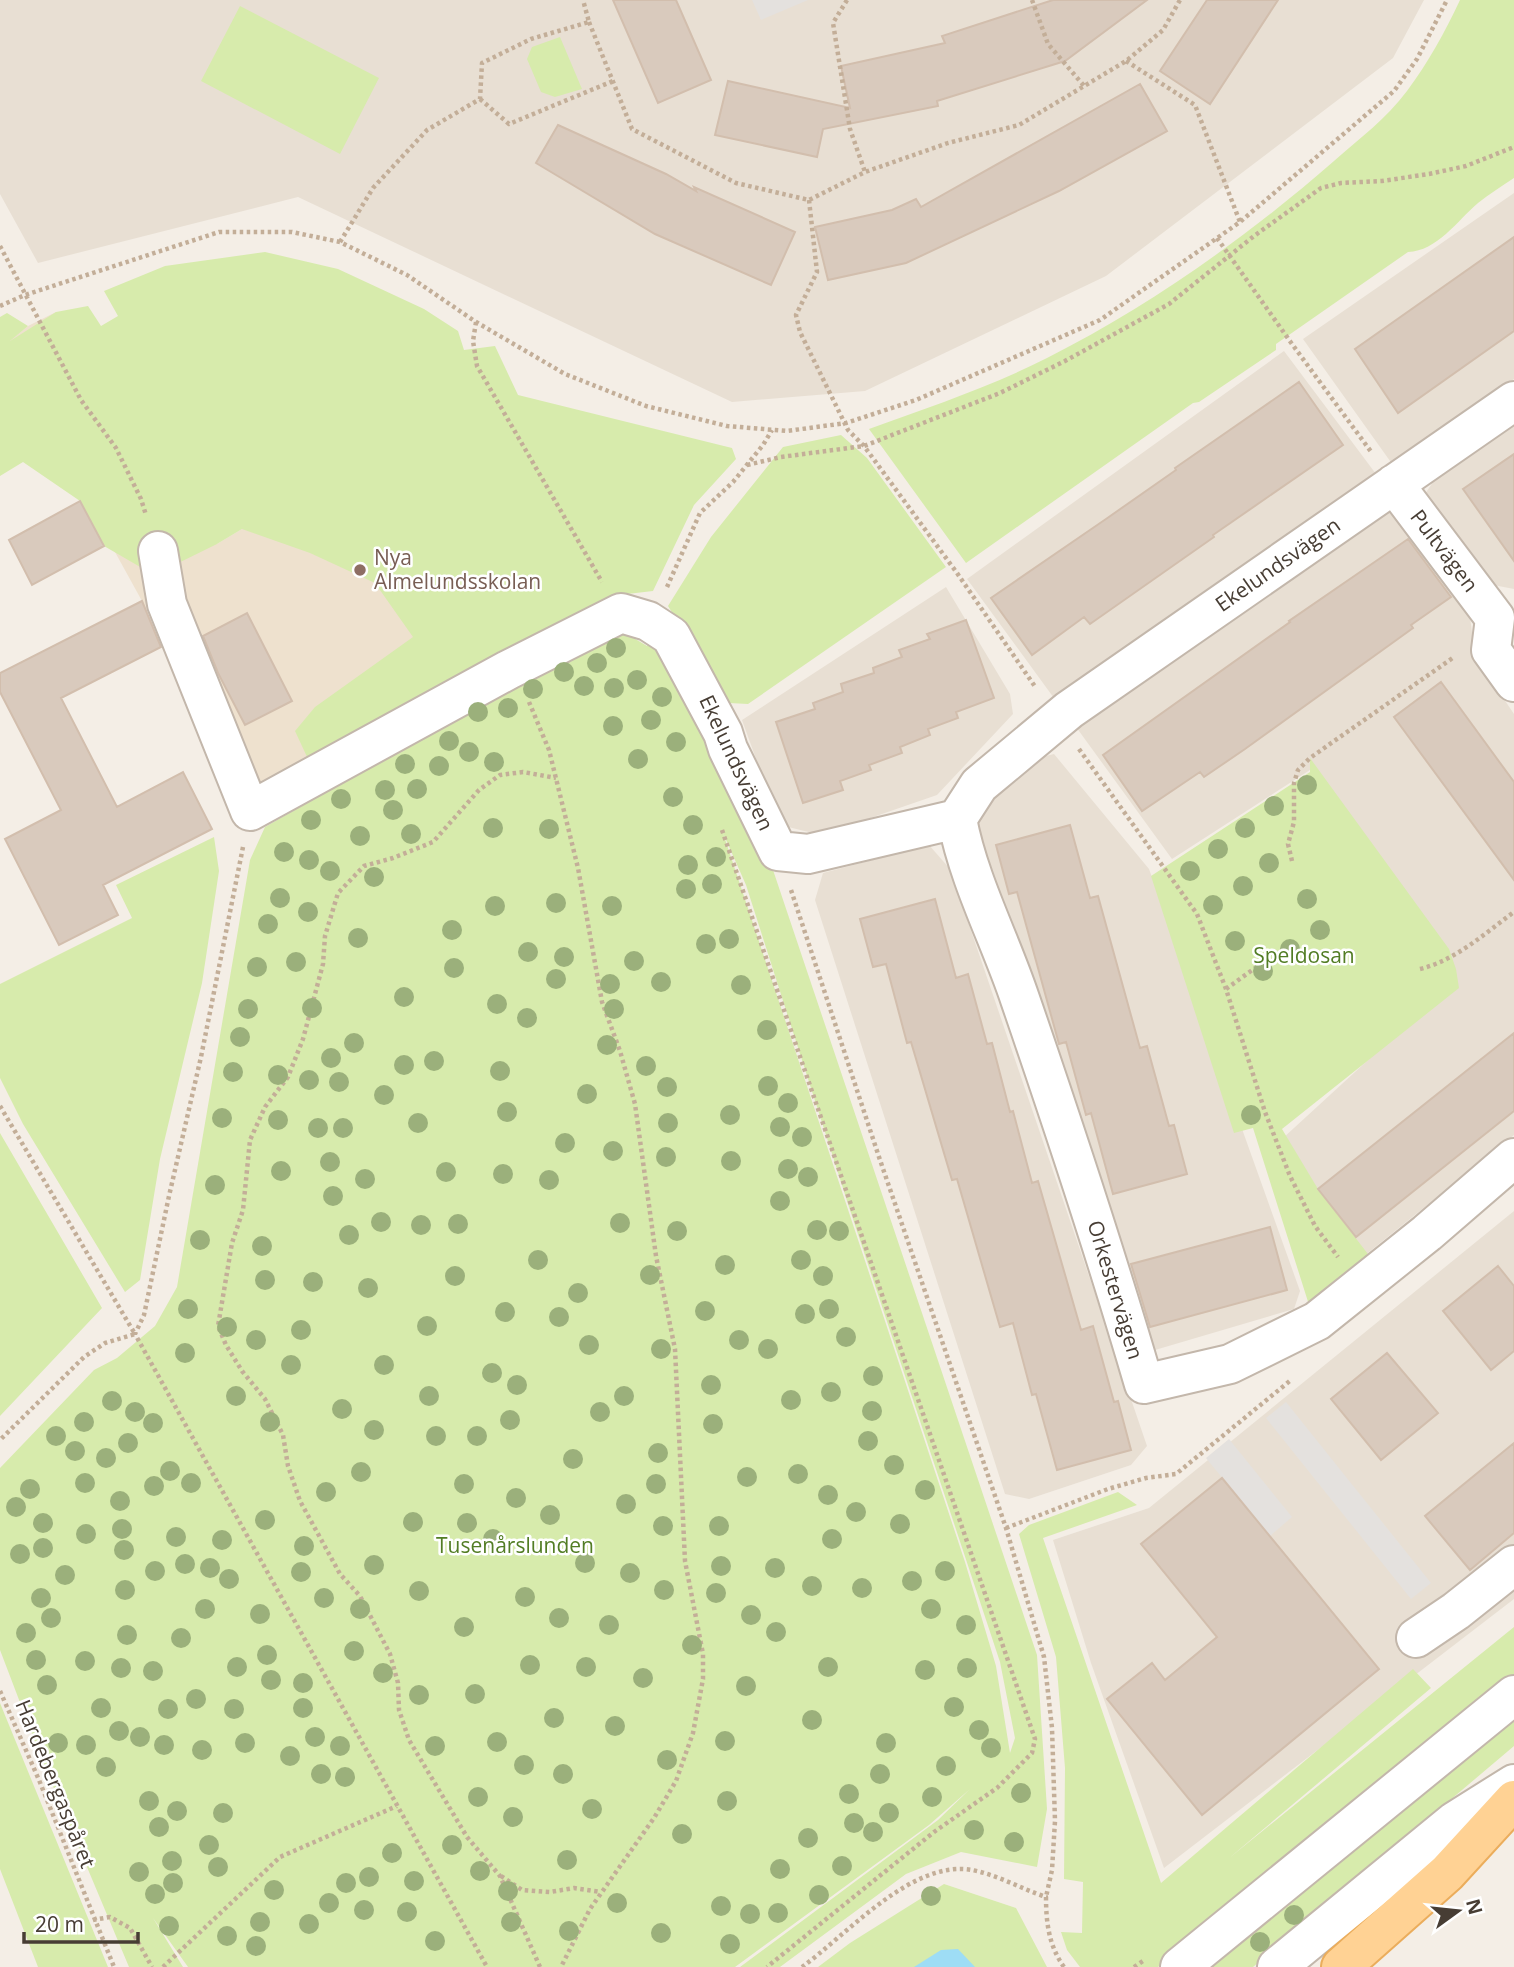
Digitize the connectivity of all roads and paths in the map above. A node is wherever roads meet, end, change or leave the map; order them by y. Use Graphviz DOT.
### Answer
graph roads {
  1 [pos="583,0"];
  2 [pos="847,0"];
  3 [pos="1032,0"];
  4 [pos="1180,0"];
  5 [pos="1447,0"];
  6 [pos="589,22"];
  7 [pos="1126,61"];
  8 [pos="613,82"];
  9 [pos="1086,87"];
  10 [pos="480,99"];
  11 [pos="1514,147"];
  12 [pos="865,172"];
  13 [pos="809,200"];
  14 [pos="1240,222"];
  15 [pos="1217,237"];
  16 [pos="340,242"];
  17 [pos="0,246"];
  18 [pos="1231,256"];
  19 [pos="25,295"];
  20 [pos="0,306"];
  21 [pos="476,322"];
  22 [pos="1514,401"];
  23 [pos="846,423"];
  24 [pos="772,430"];
  25 [pos="864,446"];
  26 [pos="746,466"];
  27 [pos="1394,484"];
  28 [pos="158,551"];
  29 [pos="1499,616"];
  30 [pos="635,617"];
  31 [pos="508,670"];
  32 [pos="1514,682"];
  33 [pos="1058,719"];
  34 [pos="556,778"];
  35 [pos="250,811"];
  36 [pos="957,819"];
  37 [pos="719,824"];
  38 [pos="778,851"];
  39 [pos="1292,861"];
  40 [pos="1514,912"];
  41 [pos="1255,968"];
  42 [pos="1420,969"];
  43 [pos="1226,989"];
  44 [pos="0,1106"];
  45 [pos="1514,1158"];
  46 [pos="1359,1287"];
  47 [pos="135,1334"];
  48 [pos="0,1440"];
  49 [pos="1514,1565"];
  50 [pos="1416,1638"];
  51 [pos="0,1691"];
  52 [pos="1514,1695"];
  53 [pos="1514,1784"];
  54 [pos="1514,1800"];
  55 [pos="397,1806"];
  56 [pos="500,1876"];
  57 [pos="601,1892"];
  58 [pos="1046,1897"];
  59 [pos="93,1920"];
  60 [pos="114,1967"];
  61 [pos="152,1967"];
  62 [pos="163,1967"];
  63 [pos="487,1967"];
  64 [pos="540,1967"];
  65 [pos="561,1967"];
  66 [pos="766,1967"];
  67 [pos="802,1967"];
  68 [pos="1064,1967"];
  69 [pos="1180,1967"];
  70 [pos="1277,1967"];
  71 [pos="1341,1967"];
  1 -- 6 [label="path"];
  2 -- 12 [label="path"];
  3 -- 9 [label="path"];
  4 -- 7 [label="path"];
  5 -- 14 [label="path"];
  6 -- 8 [label="path"];
  6 -- 10 [label="path"];
  7 -- 9 [label="path"];
  7 -- 14 [label="path"];
  8 -- 10 [label="path"];
  8 -- 13 [label="path"];
  9 -- 12 [label="path"];
  10 -- 16 [label="path"];
  11 -- 18 [label="path"];
  12 -- 13 [label="path"];
  13 -- 23 [label="path"];
  14 -- 15 [label="path"];
  15 -- 18 [label="path"];
  15 -- 23 [label="path"];
  16 -- 19 [label="path"];
  16 -- 21 [label="path"];
  17 -- 19 [label="path"];
  18 -- 25 [label="path"];
  18 -- 27 [label="path"];
  19 -- 20 [label="path"];
  19 -- 28 [label="path"];
  21 -- 24 [label="path"];
  21 -- 30 [label="path"];
  22 -- 27 [label="street, Ekelundsvägen"];
  23 -- 24 [label="path"];
  23 -- 25 [label="path"];
  24 -- 26 [label="path"];
  25 -- 26 [label="path"];
  25 -- 33 [label="path"];
  26 -- 30 [label="path"];
  27 -- 29 [label="street, Pultvägen"];
  27 -- 33 [label="street, Ekelundsvägen"];
  28 -- 35 [label="street"];
  29 -- 32 [label="street"];
  29 -- 39 [label="path"];
  30 -- 31 [label="street"];
  30 -- 38 [label="street, Ekelundsvägen"];
  31 -- 34 [label="path"];
  31 -- 35 [label="street"];
  33 -- 36 [label="street, Ekelundsvägen"];
  33 -- 43 [label="path"];
  34 -- 56 [label="path"];
  34 -- 57 [label="path"];
  35 -- 47 [label="path"];
  36 -- 38 [label="street, Ekelundsvägen"];
  36 -- 46 [label="street, Orkestervägen"];
  37 -- 66 [label="path"];
  38 -- 58 [label="path"];
  40 -- 42 [label="path"];
  41 -- 43 [label="path"];
  43 -- 46 [label="path"];
  44 -- 47 [label="path"];
  45 -- 46 [label="street, Orkestervägen"];
  47 -- 48 [label="path"];
  47 -- 55 [label="path"];
  49 -- 50 [label="street"];
  51 -- 59 [label="path, Hardebergaspåret"];
  52 -- 69 [label="street"];
  53 -- 70 [label="street"];
  54 -- 71 [label="main road"];
  55 -- 62 [label="path"];
  55 -- 63 [label="path"];
  56 -- 57 [label="path"];
  56 -- 64 [label="path"];
  57 -- 65 [label="path"];
  58 -- 67 [label="path"];
  58 -- 68 [label="path"];
  59 -- 60 [label="path, Hardebergaspåret"];
  59 -- 61 [label="path"];
}
